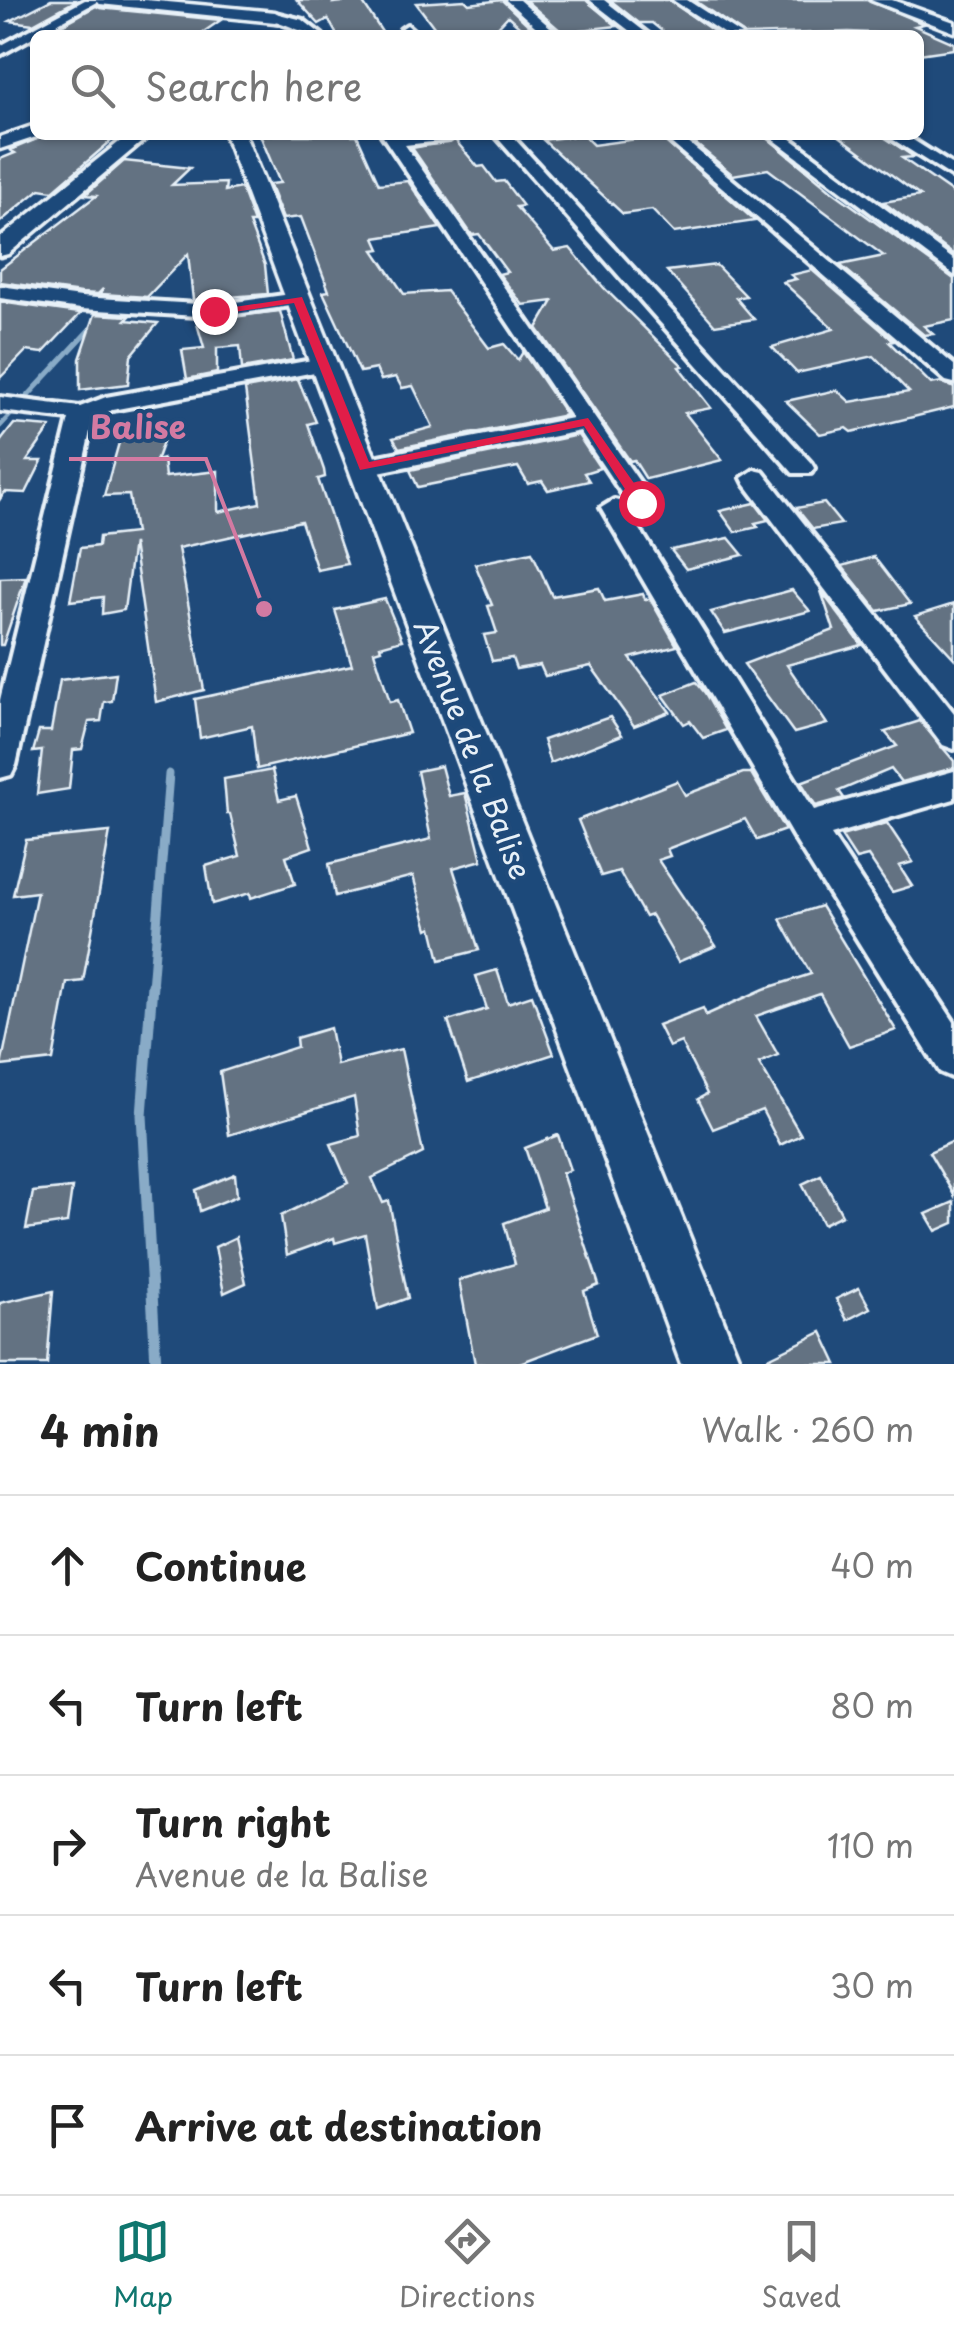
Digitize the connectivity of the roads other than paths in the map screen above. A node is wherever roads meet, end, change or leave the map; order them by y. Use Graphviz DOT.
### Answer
graph roads {
  1 [pos="97,0"];
  2 [pos="285,0"];
  3 [pos="512,0"];
  4 [pos="596,0"];
  5 [pos="679,0"];
  6 [pos="878,0"];
  7 [pos="275,17"];
  8 [pos="954,27"];
  9 [pos="40,30"];
  10 [pos="263,30"];
  11 [pos="308,30"];
  12 [pos="547,30"];
  13 [pos="636,30"];
  14 [pos="727,30"];
  15 [pos="30,35"];
  16 [pos="0,51"];
  17 [pos="30,133"];
  18 [pos="134,140"];
  19 [pos="236,140"];
  20 [pos="393,140"];
  21 [pos="508,140"];
  22 [pos="676,140"];
  23 [pos="783,140"];
  24 [pos="902,140"];
  25 [pos="0,142"];
  26 [pos="954,172"];
  27 [pos="0,249"];
  28 [pos="954,269"];
  29 [pos="0,292"];
  30 [pos="298,300"];
  31 [pos="323,364"];
  32 [pos="954,376"];
  33 [pos="1,404"];
  34 [pos="82,414"];
  35 [pos="588,422"];
  36 [pos="364,467"];
  37 [pos="802,468"];
  38 [pos="754,478"];
  39 [pos="954,736"];
  40 [pos="0,764"];
  41 [pos="954,784"];
  42 [pos="806,827"];
  43 [pos="954,1058"];
  44 [pos="711,1364"];
  1 -- 7 [label="street"];
  1 -- 9 [label="street"];
  2 -- 7 [label="street"];
  3 -- 12 [label="street"];
  4 -- 13 [label="street"];
  5 -- 14 [label="street"];
  6 -- 8 [label="street"];
  7 -- 10 [label="street"];
  7 -- 11 [label="street"];
  15 -- 16 [label="street"];
  17 -- 25 [label="street"];
  18 -- 27 [label="street"];
  19 -- 30 [label="street, Avenue de la Balise"];
  20 -- 35 [label="street"];
  21 -- 37 [label="street"];
  22 -- 32 [label="street"];
  23 -- 28 [label="street"];
  24 -- 26 [label="street"];
  29 -- 30 [label="street"];
  30 -- 31 [label="street, Avenue de la Balise"];
  31 -- 34 [label="street"];
  31 -- 36 [label="street, Avenue de la Balise"];
  33 -- 34 [label="street"];
  34 -- 40 [label="street"];
  35 -- 36 [label="street"];
  35 -- 42 [label="street"];
  36 -- 44 [label="street, Avenue de la Balise"];
  38 -- 39 [label="street"];
  41 -- 42 [label="street"];
  42 -- 43 [label="street"];
}
